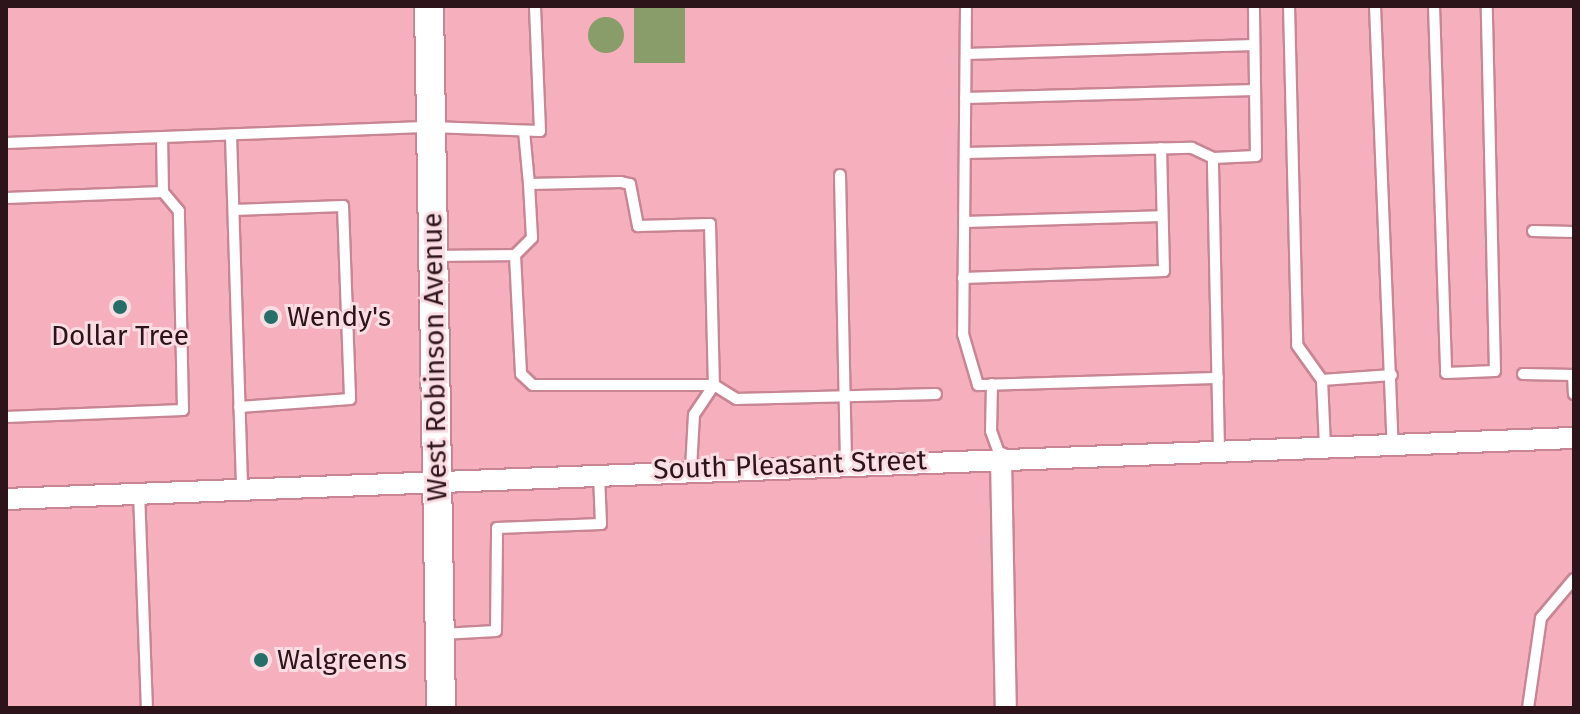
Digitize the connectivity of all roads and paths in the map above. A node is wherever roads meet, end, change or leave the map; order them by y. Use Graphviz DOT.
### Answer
graph roads {
  1 [pos="429,6"];
  2 [pos="535,6"];
  3 [pos="966,6"];
  4 [pos="1254,6"];
  5 [pos="1289,6"];
  6 [pos="1375,6"];
  7 [pos="1434,6"];
  8 [pos="1487,6"];
  9 [pos="1254,45"];
  10 [pos="966,54"];
  11 [pos="1255,90"];
  12 [pos="965,98"];
  13 [pos="431,127"];
  14 [pos="524,131"];
  15 [pos="231,135"];
  16 [pos="162,137"];
  17 [pos="6,143"];
  18 [pos="1161,148"];
  19 [pos="965,153"];
  20 [pos="1213,158"];
  21 [pos="840,175"];
  22 [pos="529,184"];
  23 [pos="163,192"];
  24 [pos="6,198"];
  25 [pos="234,210"];
  26 [pos="1162,216"];
  27 [pos="964,222"];
  28 [pos="1533,231"];
  29 [pos="1574,232"];
  30 [pos="515,255"];
  31 [pos="434,257"];
  32 [pos="963,278"];
  33 [pos="1523,374"];
  34 [pos="1392,375"];
  35 [pos="1573,376"];
  36 [pos="1218,378"];
  37 [pos="1322,380"];
  38 [pos="992,384"];
  39 [pos="714,385"];
  40 [pos="936,394"];
  41 [pos="1574,394"];
  42 [pos="845,398"];
  43 [pos="239,407"];
  44 [pos="6,417"];
  45 [pos="1574,438"];
  46 [pos="1393,445"];
  47 [pos="1325,447"];
  48 [pos="1219,451"];
  49 [pos="1001,458"];
  50 [pos="846,463"];
  51 [pos="691,469"];
  52 [pos="599,472"];
  53 [pos="437,477"];
  54 [pos="242,487"];
  55 [pos="139,492"];
  56 [pos="6,499"];
  57 [pos="1574,579"];
  58 [pos="439,634"];
  59 [pos="147,708"];
  60 [pos="441,708"];
  61 [pos="1006,708"];
  62 [pos="1528,708"];
  1 -- 13 [label="street, West Robinson Avenue"];
  2 -- 14 [label="lane"];
  3 -- 10 [label="lane"];
  4 -- 9 [label="lane"];
  5 -- 37 [label="lane"];
  6 -- 34 [label="lane"];
  7 -- 8 [label="lane"];
  9 -- 10 [label="lane"];
  9 -- 11 [label="lane"];
  10 -- 12 [label="lane"];
  11 -- 12 [label="lane"];
  11 -- 20 [label="lane"];
  12 -- 19 [label="lane"];
  13 -- 14 [label="lane"];
  13 -- 15 [label="lane"];
  13 -- 31 [label="street, West Robinson Avenue"];
  14 -- 22 [label="lane"];
  15 -- 16 [label="lane"];
  15 -- 25 [label="lane"];
  16 -- 17 [label="lane"];
  16 -- 23 [label="lane"];
  18 -- 19 [label="lane"];
  18 -- 20 [label="lane"];
  18 -- 26 [label="lane"];
  19 -- 27 [label="lane"];
  20 -- 36 [label="lane"];
  21 -- 42 [label="lane"];
  22 -- 30 [label="lane"];
  22 -- 39 [label="lane"];
  23 -- 24 [label="lane"];
  23 -- 44 [label="lane"];
  25 -- 43 [label="lane"];
  25 -- 43 [label="lane"];
  26 -- 27 [label="lane"];
  26 -- 32 [label="lane"];
  27 -- 32 [label="lane"];
  28 -- 29 [label="lane"];
  30 -- 31 [label="lane"];
  30 -- 39 [label="lane"];
  31 -- 53 [label="street, West Robinson Avenue"];
  32 -- 38 [label="lane"];
  33 -- 35 [label="lane"];
  34 -- 37 [label="lane"];
  34 -- 46 [label="lane"];
  35 -- 41 [label="lane"];
  36 -- 38 [label="lane"];
  36 -- 48 [label="lane"];
  37 -- 47 [label="lane"];
  38 -- 49 [label="lane"];
  39 -- 42 [label="lane"];
  39 -- 51 [label="lane"];
  40 -- 42 [label="lane"];
  42 -- 50 [label="lane"];
  43 -- 54 [label="lane"];
  45 -- 46 [label="street, South Pleasant Street"];
  46 -- 47 [label="street, South Pleasant Street"];
  47 -- 48 [label="street, South Pleasant Street"];
  48 -- 49 [label="street, South Pleasant Street"];
  49 -- 50 [label="street, South Pleasant Street"];
  49 -- 61 [label="street"];
  50 -- 51 [label="street, South Pleasant Street"];
  51 -- 52 [label="street, South Pleasant Street"];
  52 -- 53 [label="street, South Pleasant Street"];
  52 -- 58 [label="lane"];
  53 -- 54 [label="street, South Pleasant Street"];
  53 -- 58 [label="street, West Robinson Avenue"];
  54 -- 55 [label="street, South Pleasant Street"];
  55 -- 56 [label="street, South Pleasant Street"];
  55 -- 59 [label="lane"];
  57 -- 62 [label="lane"];
  58 -- 60 [label="street, West Robinson Avenue"];
}
